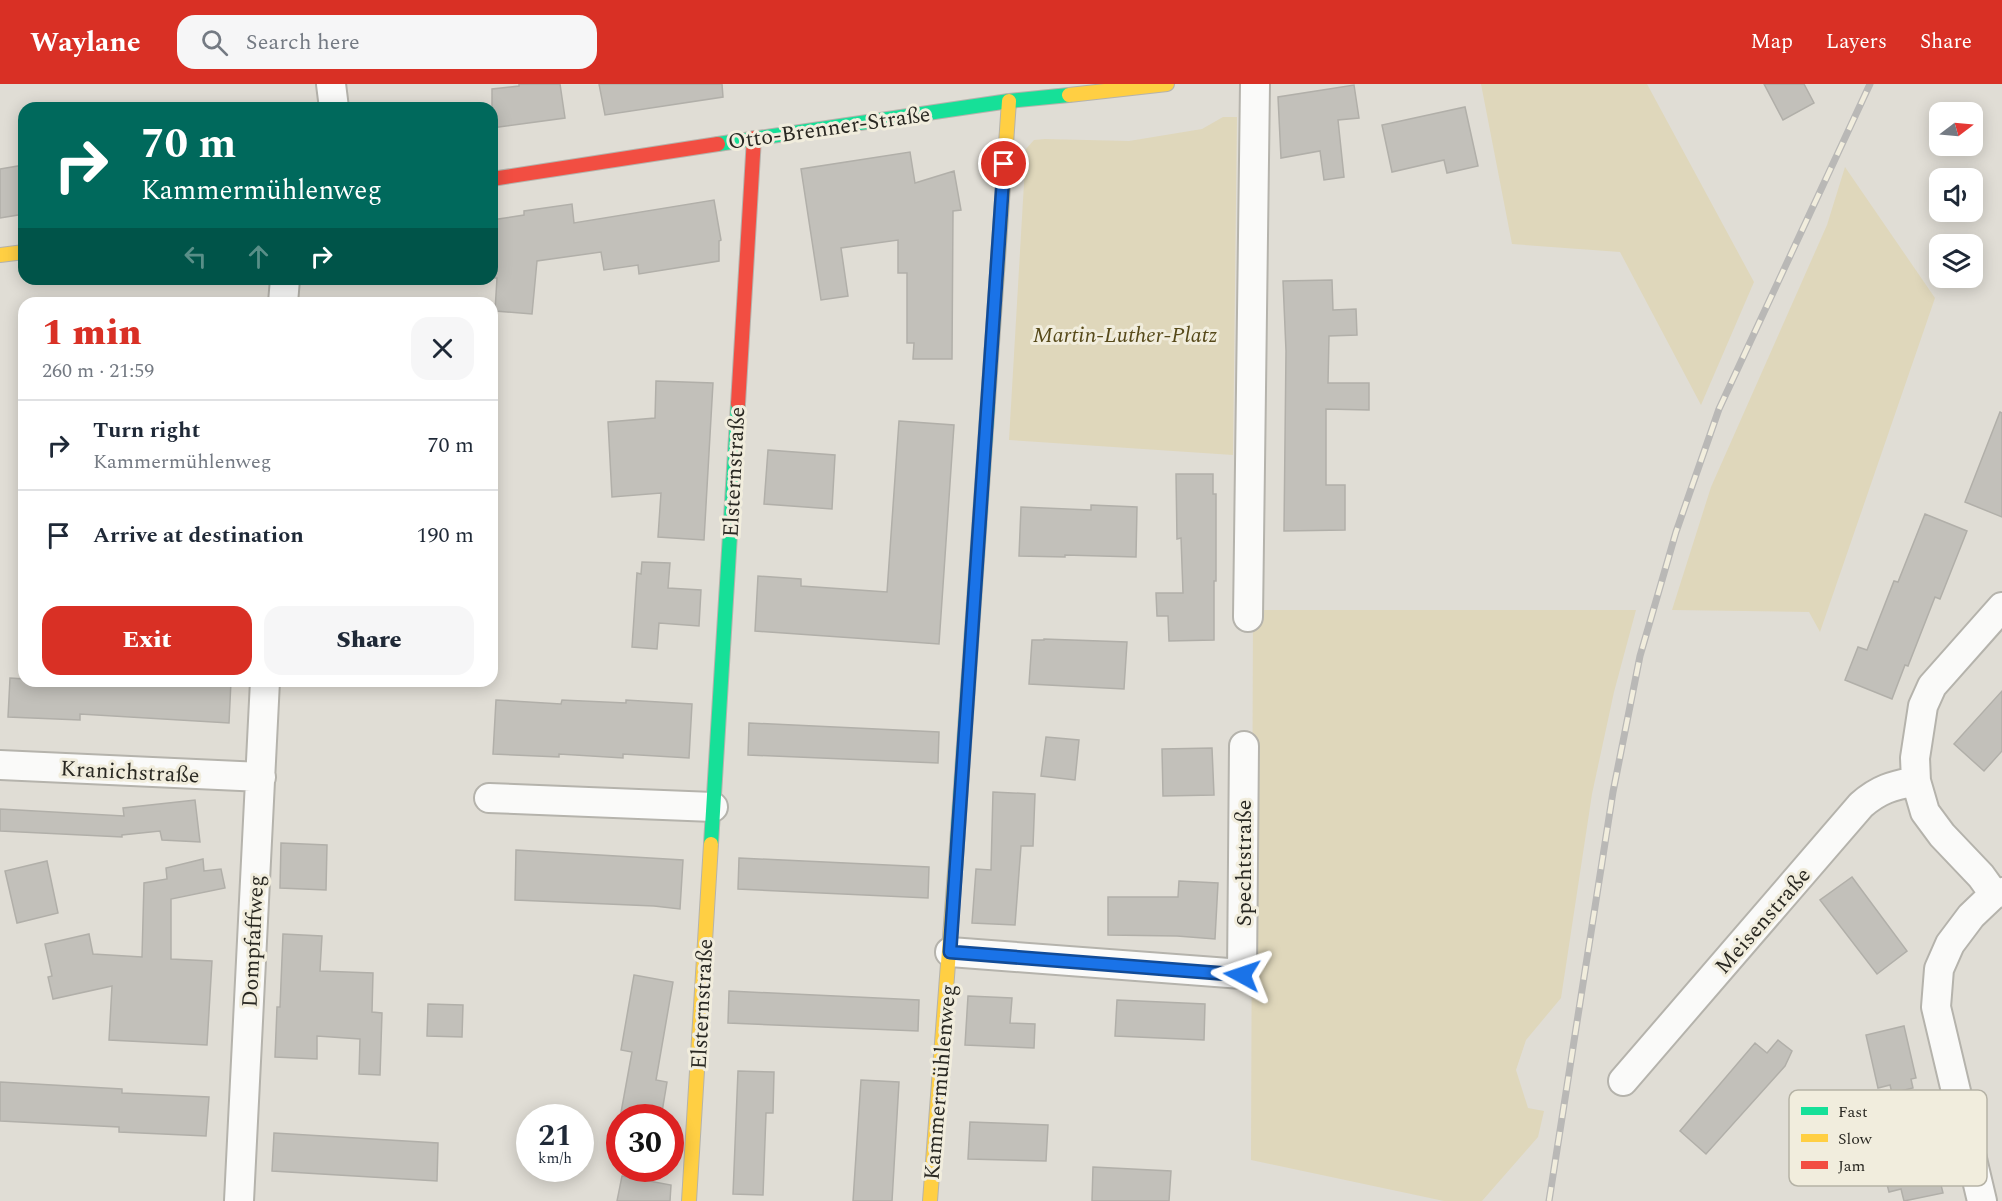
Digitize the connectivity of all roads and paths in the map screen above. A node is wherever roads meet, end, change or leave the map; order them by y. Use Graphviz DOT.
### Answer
graph roads {
  1 [pos="331,84"];
  2 [pos="1167,84"];
  3 [pos="1255,84"];
  4 [pos="1070,89"];
  5 [pos="1009,101"];
  6 [pos="333,102"];
  7 [pos="754,138"];
  8 [pos="498,178"];
  9 [pos="18,253"];
  10 [pos="0,255"];
  11 [pos="2002,607"];
  12 [pos="1248,617"];
  13 [pos="265,687"];
  14 [pos="1244,746"];
  15 [pos="0,765"];
  16 [pos="261,777"];
  17 [pos="1916,781"];
  18 [pos="489,798"];
  19 [pos="713,807"];
  20 [pos="1998,893"];
  21 [pos="950,952"];
  22 [pos="1623,1081"];
  23 [pos="1956,1090"];
  24 [pos="1978,1186"];
  25 [pos="239,1201"];
  26 [pos="689,1201"];
  27 [pos="930,1201"];
  28 [pos="1982,1201"];
  1 -- 6 [label="street"];
  2 -- 4 [label="street, Otto-Brenner-Straße"];
  3 -- 12 [label="street"];
  4 -- 5 [label="street, Otto-Brenner-Straße"];
  5 -- 7 [label="street, Otto-Brenner-Straße"];
  5 -- 21 [label="street, Kammermühlenweg"];
  7 -- 8 [label="street, Otto-Brenner-Straße"];
  7 -- 19 [label="street, Elsternstraße"];
  9 -- 10 [label="street"];
  11 -- 17 [label="street"];
  13 -- 16 [label="street, Dompfaffweg"];
  14 -- 21 [label="street, Spechtstraße"];
  15 -- 16 [label="street, Kranichstraße"];
  16 -- 25 [label="street, Dompfaffweg"];
  17 -- 20 [label="street"];
  17 -- 22 [label="street, Meisenstraße"];
  18 -- 19 [label="street"];
  19 -- 26 [label="street, Elsternstraße"];
  20 -- 23 [label="street"];
  21 -- 27 [label="street, Kammermühlenweg"];
  24 -- 28 [label="street"];
}
